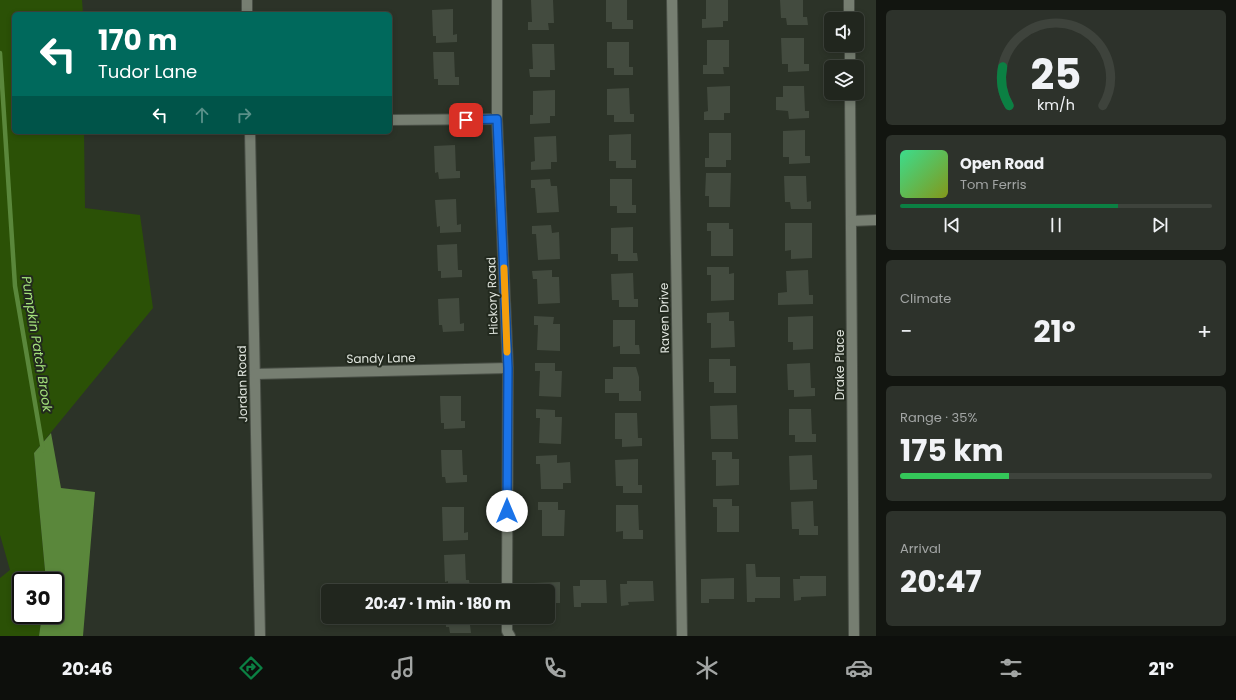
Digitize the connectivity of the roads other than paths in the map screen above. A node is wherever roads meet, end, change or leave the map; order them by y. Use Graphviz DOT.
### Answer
graph roads {
  1 [pos="247,0"];
  2 [pos="497,0"];
  3 [pos="672,0"];
  4 [pos="849,0"];
  5 [pos="247,12"];
  6 [pos="849,12"];
  7 [pos="850,100"];
  8 [pos="497,119"];
  9 [pos="392,120"];
  10 [pos="250,134"];
  11 [pos="876,220"];
  12 [pos="851,221"];
  13 [pos="508,368"];
  14 [pos="255,374"];
  15 [pos="507,584"];
  16 [pos="507,624"];
  17 [pos="260,636"];
  18 [pos="510,636"];
  19 [pos="682,636"];
  20 [pos="854,636"];
  1 -- 5 [label="street"];
  2 -- 8 [label="street, Hickory Road"];
  3 -- 19 [label="street, Raven Drive"];
  4 -- 6 [label="street"];
  7 -- 12 [label="street, Drake Place"];
  8 -- 9 [label="street"];
  8 -- 13 [label="street, Hickory Road"];
  10 -- 14 [label="street, Jordan Road"];
  11 -- 12 [label="street"];
  12 -- 20 [label="street, Drake Place"];
  13 -- 14 [label="street, Sandy Lane"];
  13 -- 15 [label="street, Hickory Road"];
  14 -- 17 [label="street, Jordan Road"];
  16 -- 18 [label="street"];
}
